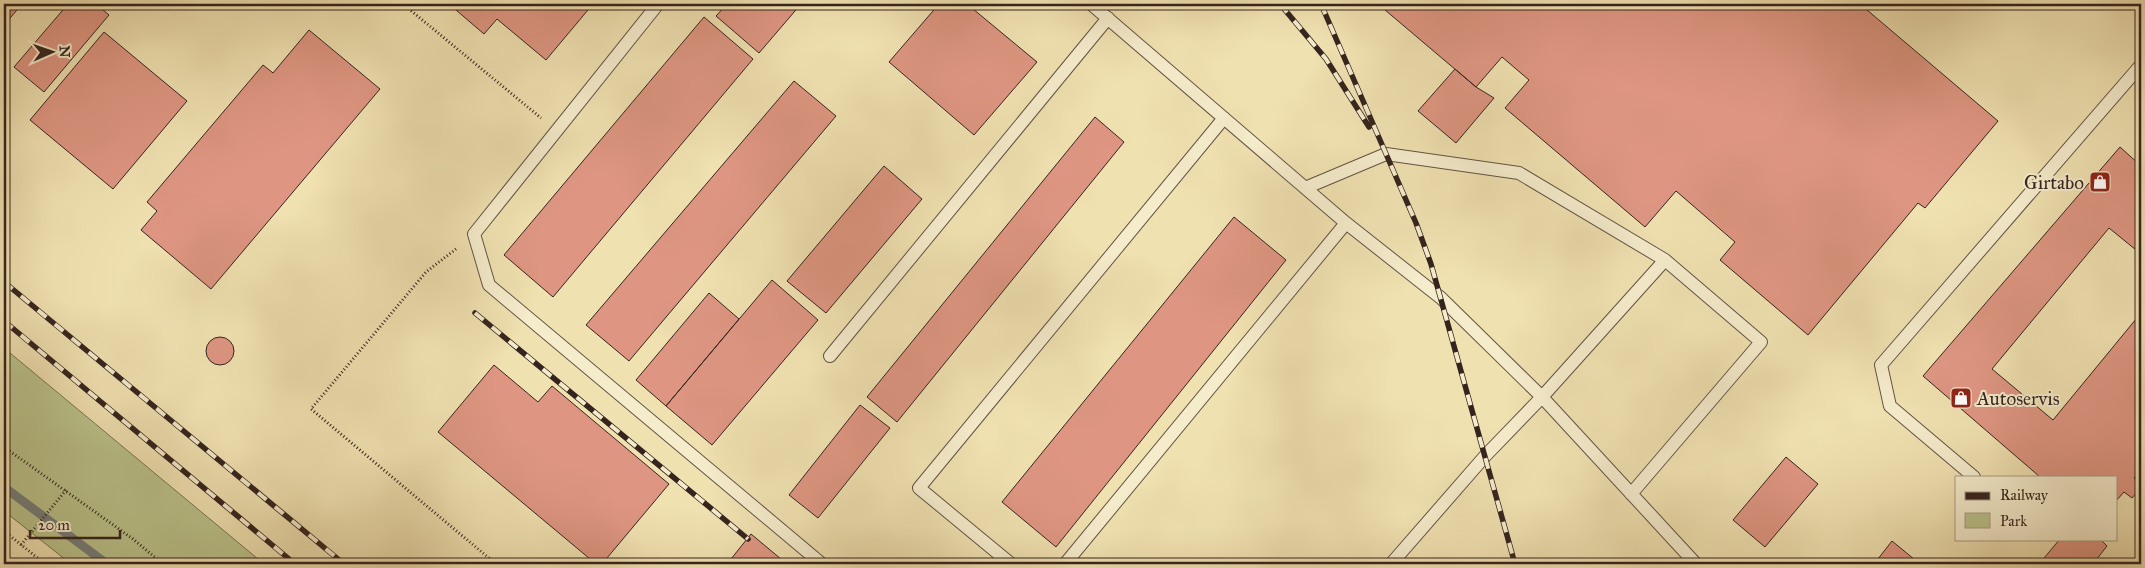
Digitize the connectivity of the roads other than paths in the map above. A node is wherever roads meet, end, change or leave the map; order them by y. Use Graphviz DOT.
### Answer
graph roads {
  1 [pos="658,4"];
  2 [pos="1091,4"];
  3 [pos="1108,18"];
  4 [pos="2141,65"];
  5 [pos="1224,118"];
  6 [pos="1305,188"];
  7 [pos="1346,223"];
  8 [pos="1665,260"];
  9 [pos="830,356"];
  10 [pos="1542,397"];
  11 [pos="1973,476"];
  12 [pos="1631,494"];
  13 [pos="822,564"];
  14 [pos="1011,564"];
  15 [pos="1065,564"];
  16 [pos="1391,564"];
  17 [pos="1696,564"];
  1 -- 13 [label="lane"];
  2 -- 3 [label="lane"];
  3 -- 5 [label="lane"];
  3 -- 9 [label="lane"];
  4 -- 11 [label="lane"];
  5 -- 6 [label="lane"];
  5 -- 14 [label="lane"];
  6 -- 7 [label="lane"];
  6 -- 8 [label="lane"];
  7 -- 10 [label="lane"];
  7 -- 15 [label="lane"];
  8 -- 10 [label="lane"];
  8 -- 12 [label="lane"];
  10 -- 12 [label="lane"];
  10 -- 16 [label="lane"];
  12 -- 17 [label="lane"];
}
